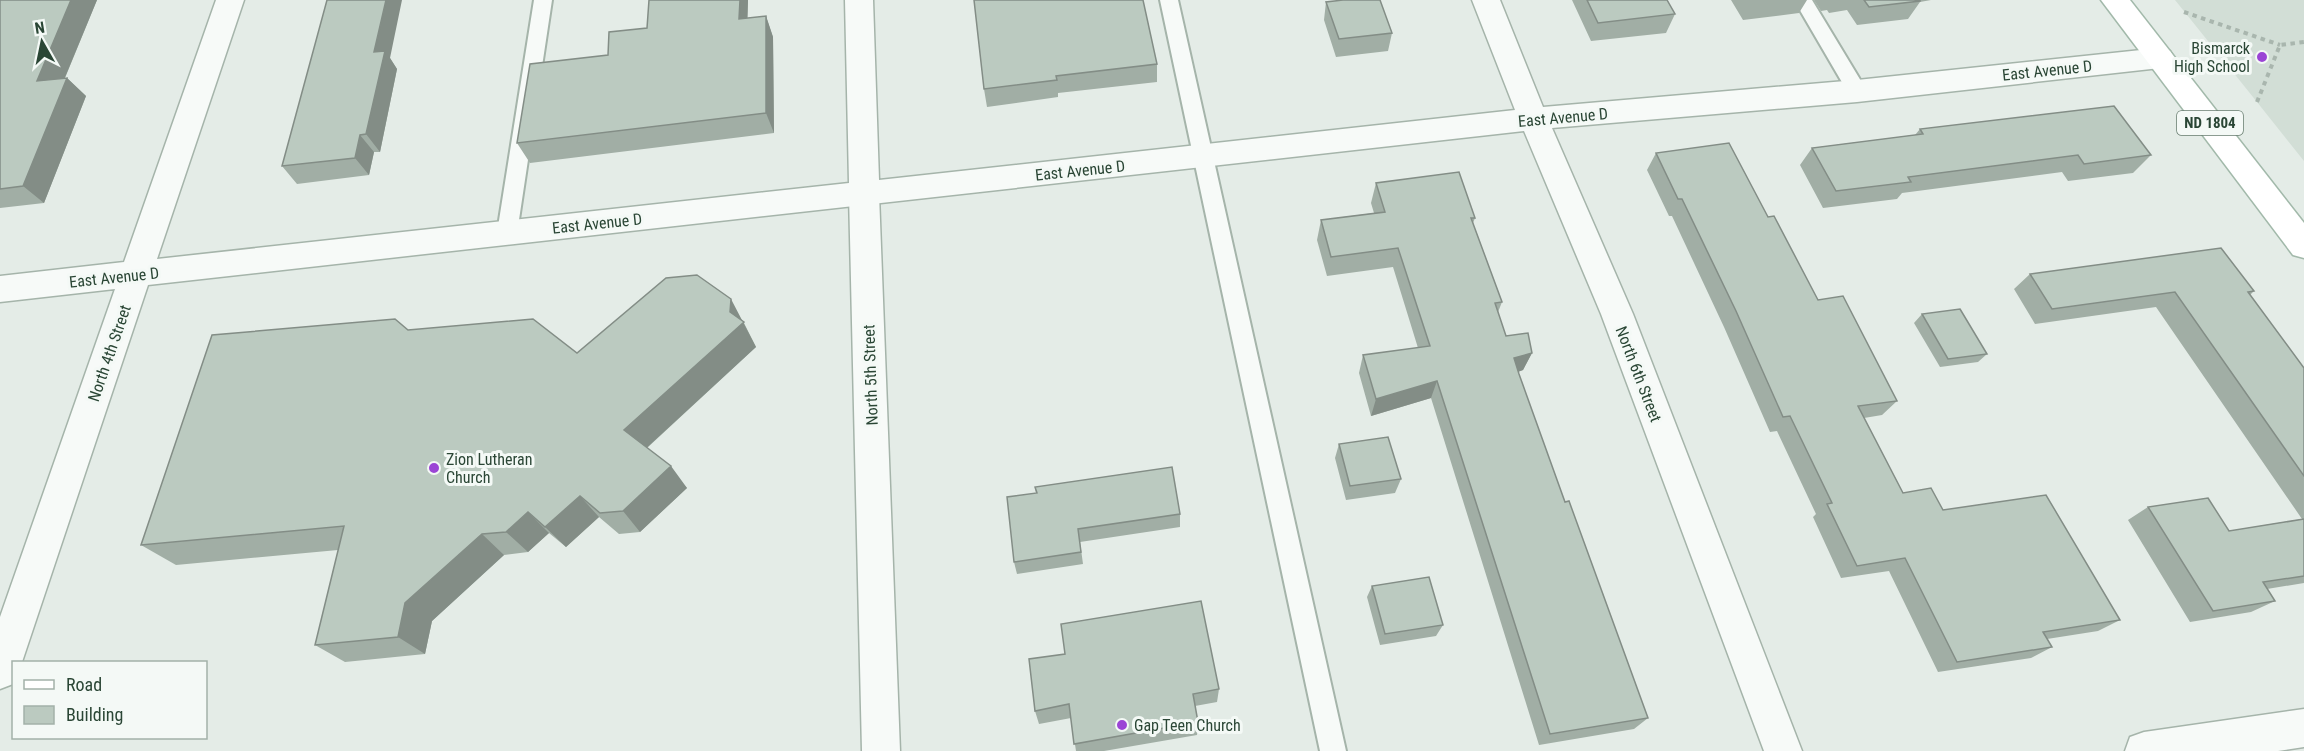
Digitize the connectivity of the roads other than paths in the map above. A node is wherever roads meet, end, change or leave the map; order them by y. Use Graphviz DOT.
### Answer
graph roads {
  1 [pos="230,0"];
  2 [pos="543,0"];
  3 [pos="859,0"];
  4 [pos="1169,0"];
  5 [pos="1486,0"];
  6 [pos="1803,0"];
  7 [pos="2115,0"];
  8 [pos="2160,58"];
  9 [pos="1857,91"];
  10 [pos="1533,119"];
  11 [pos="1204,156"];
  12 [pos="864,194"];
  13 [pos="507,233"];
  14 [pos="2304,246"];
  15 [pos="135,275"];
  16 [pos="0,289"];
  17 [pos="0,671"];
  18 [pos="2304,728"];
  19 [pos="2233,745"];
  20 [pos="881,751"];
  21 [pos="1333,751"];
  22 [pos="1783,751"];
  23 [pos="2144,751"];
  1 -- 15 [label="street, North 4th Street"];
  2 -- 13 [label="lane"];
  3 -- 12 [label="street, North 5th Street"];
  4 -- 11 [label="lane"];
  5 -- 10 [label="street, North 6th Street"];
  6 -- 9 [label="lane"];
  7 -- 8 [label="main road, ND 1804"];
  8 -- 9 [label="street, East Avenue D"];
  8 -- 14 [label="main road, ND 1804"];
  9 -- 10 [label="street, East Avenue D"];
  10 -- 11 [label="street, East Avenue D"];
  10 -- 22 [label="street, North 6th Street"];
  11 -- 12 [label="street, East Avenue D"];
  11 -- 21 [label="lane"];
  12 -- 13 [label="street, East Avenue D"];
  12 -- 20 [label="street, North 5th Street"];
  13 -- 15 [label="street, East Avenue D"];
  15 -- 16 [label="street, East Avenue D"];
  15 -- 17 [label="street, North 4th Street"];
  18 -- 19 [label="street"];
  19 -- 23 [label="street"];
}
